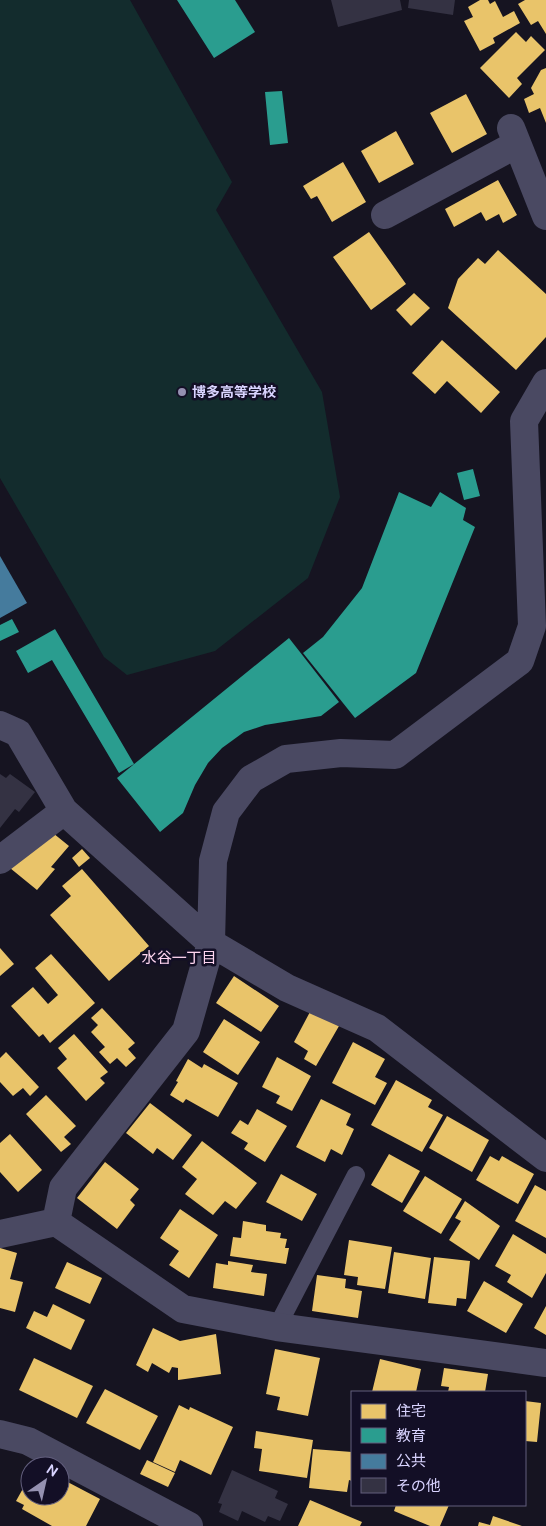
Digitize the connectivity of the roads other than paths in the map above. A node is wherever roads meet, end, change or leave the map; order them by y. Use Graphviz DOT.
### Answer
graph roads {
  1 [pos="385,215"];
  2 [pos="546,216"];
  3 [pos="546,383"];
  4 [pos="0,725"];
  5 [pos="64,811"];
  6 [pos="0,860"];
  7 [pos="212,943"];
  8 [pos="546,1158"];
  9 [pos="356,1175"];
  10 [pos="56,1222"];
  11 [pos="0,1234"];
  12 [pos="276,1327"];
  13 [pos="546,1363"];
  14 [pos="0,1434"];
  15 [pos="189,1526"];
  1 -- 2 [label="street"];
  3 -- 7 [label="street"];
  4 -- 5 [label="street"];
  5 -- 6 [label="street"];
  5 -- 7 [label="street"];
  7 -- 8 [label="street"];
  7 -- 10 [label="street"];
  9 -- 12 [label="lane"];
  10 -- 11 [label="street"];
  10 -- 12 [label="street"];
  12 -- 13 [label="street"];
  14 -- 15 [label="street"];
}
